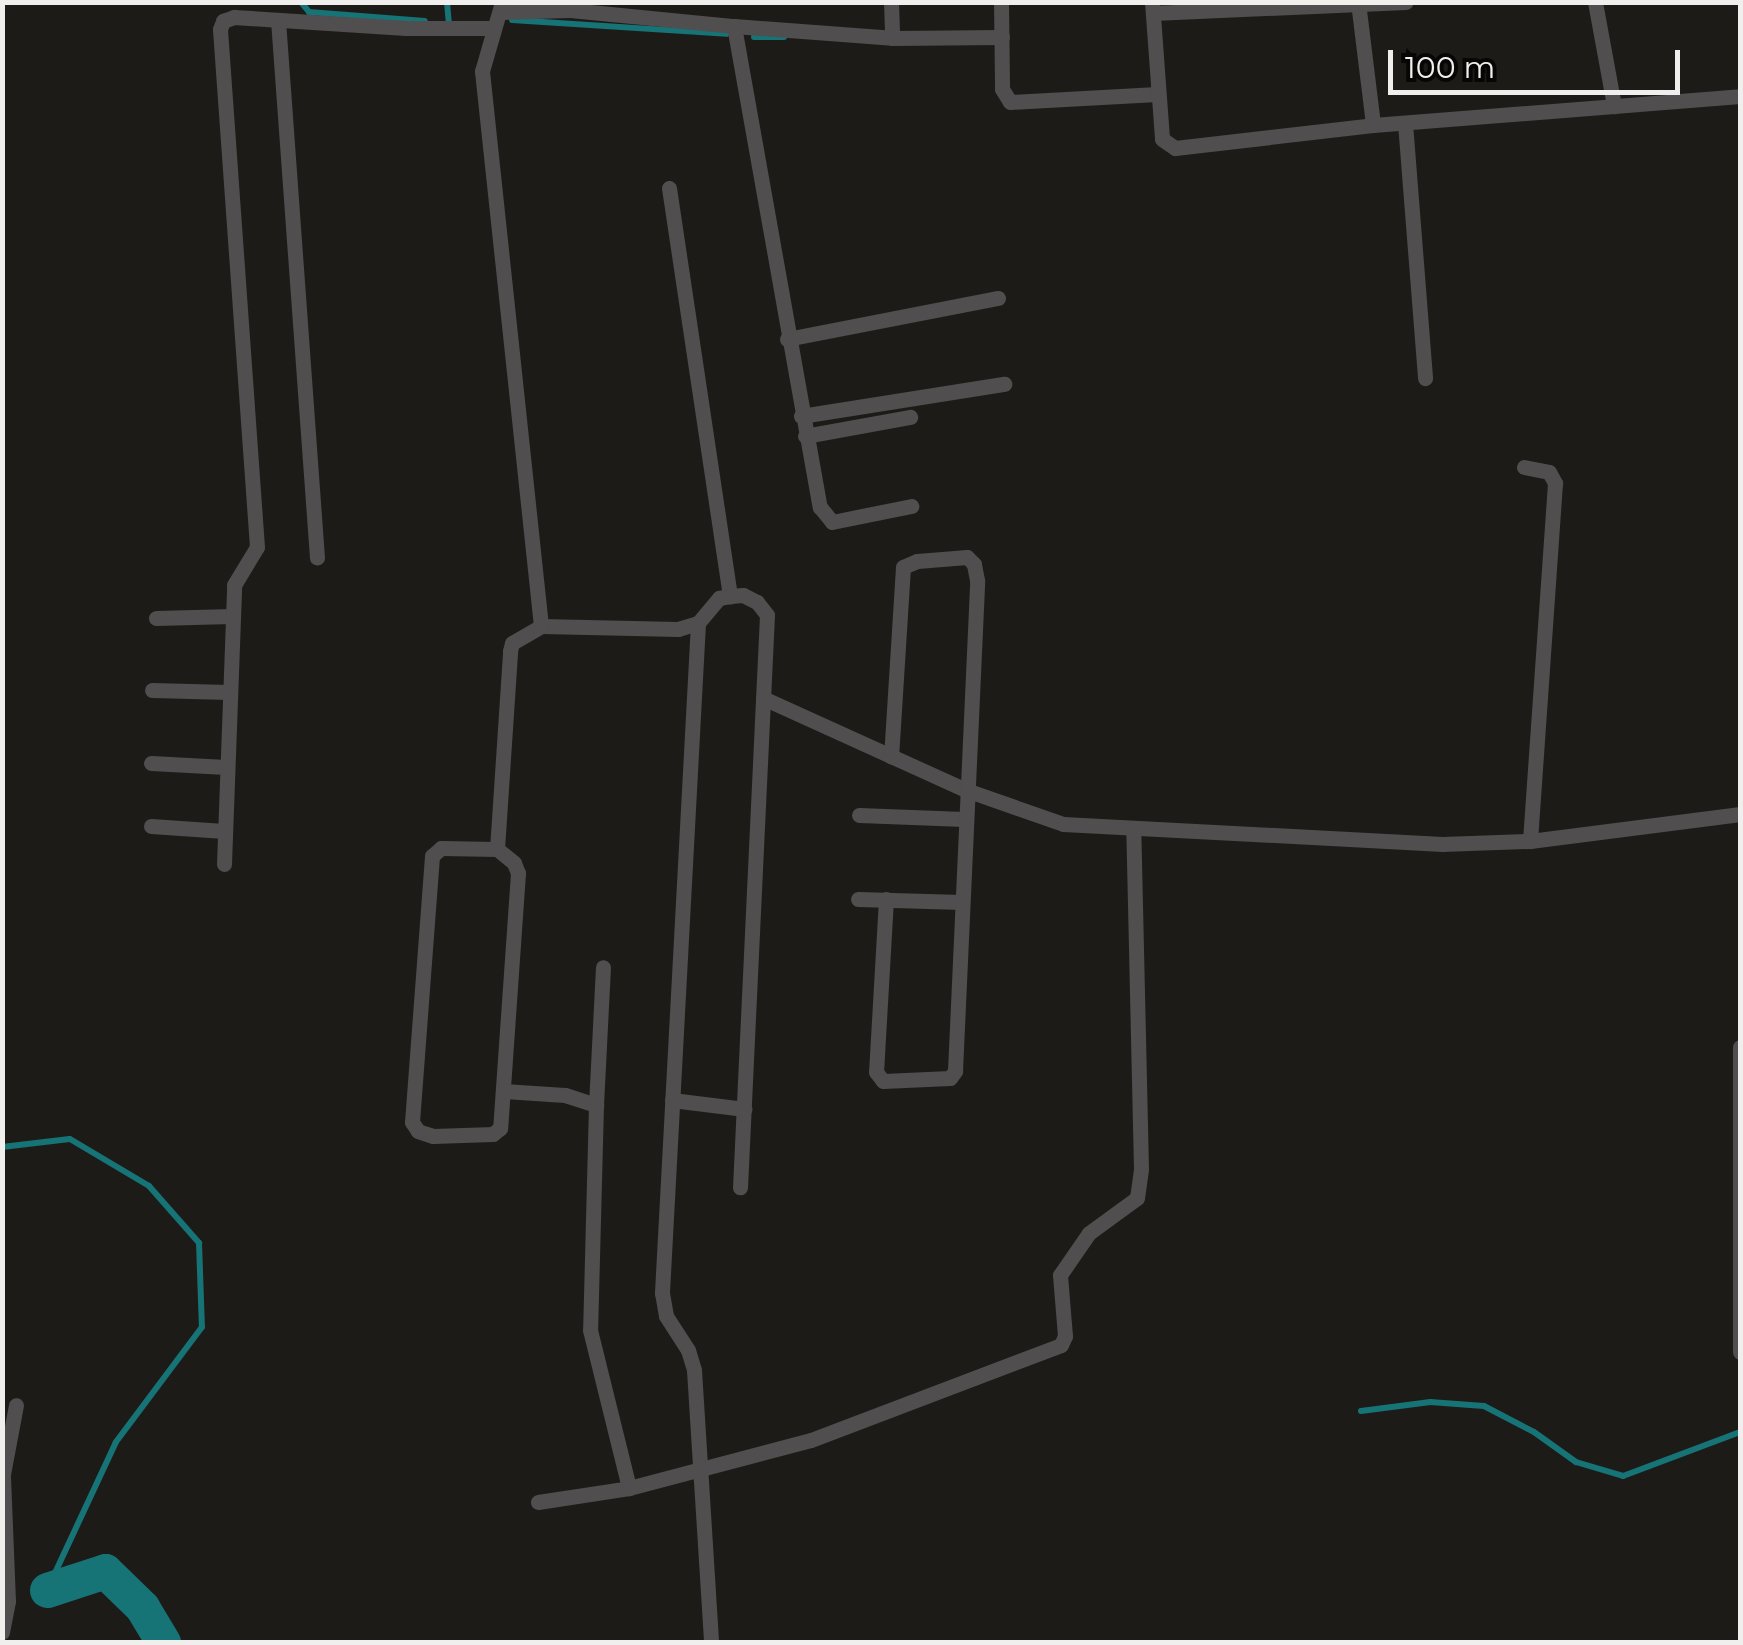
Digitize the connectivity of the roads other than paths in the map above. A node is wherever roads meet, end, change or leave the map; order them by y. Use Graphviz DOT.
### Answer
graph roads {
  1 [pos="891,2"];
  2 [pos="1002,2"];
  3 [pos="1406,2"];
  4 [pos="1594,2"];
  5 [pos="1358,4"];
  6 [pos="570,6"];
  7 [pos="502,7"];
  8 [pos="1153,8"];
  9 [pos="278,20"];
  10 [pos="734,26"];
  11 [pos="494,28"];
  12 [pos="1002,37"];
  13 [pos="892,38"];
  14 [pos="1157,94"];
  15 [pos="1740,96"];
  16 [pos="1614,106"];
  17 [pos="1405,122"];
  18 [pos="1373,125"];
  19 [pos="670,188"];
  20 [pos="998,298"];
  21 [pos="788,340"];
  22 [pos="1424,378"];
  23 [pos="1004,384"];
  24 [pos="801,416"];
  25 [pos="910,417"];
  26 [pos="805,436"];
  27 [pos="1524,467"];
  28 [pos="912,506"];
  29 [pos="317,558"];
  30 [pos="730,596"];
  31 [pos="232,616"];
  32 [pos="156,618"];
  33 [pos="698,623"];
  34 [pos="541,626"];
  35 [pos="152,690"];
  36 [pos="229,692"];
  37 [pos="763,698"];
  38 [pos="892,757"];
  39 [pos="151,763"];
  40 [pos="226,767"];
  41 [pos="966,790"];
  42 [pos="1740,814"];
  43 [pos="859,815"];
  44 [pos="964,818"];
  45 [pos="151,826"];
  46 [pos="1133,829"];
  47 [pos="224,830"];
  48 [pos="1530,841"];
  49 [pos="497,849"];
  50 [pos="224,864"];
  51 [pos="858,899"];
  52 [pos="886,899"];
  53 [pos="962,902"];
  54 [pos="603,967"];
  55 [pos="1740,1046"];
  56 [pos="502,1091"];
  57 [pos="672,1100"];
  58 [pos="596,1105"];
  59 [pos="744,1109"];
  60 [pos="1740,1138"];
  61 [pos="740,1187"];
  62 [pos="1740,1352"];
  63 [pos="16,1405"];
  64 [pos="702,1466"];
  65 [pos="3,1474"];
  66 [pos="629,1488"];
  67 [pos="538,1502"];
  68 [pos="2,1632"];
  69 [pos="711,1642"];
  1 -- 13 [label="street"];
  2 -- 12 [label="street"];
  3 -- 5 [label="street"];
  4 -- 16 [label="street"];
  5 -- 8 [label="street"];
  5 -- 18 [label="street"];
  6 -- 7 [label="street"];
  6 -- 10 [label="street"];
  7 -- 11 [label="street"];
  8 -- 14 [label="street"];
  9 -- 11 [label="street"];
  9 -- 29 [label="street"];
  9 -- 31 [label="street"];
  10 -- 13 [label="street"];
  10 -- 21 [label="street"];
  11 -- 34 [label="street"];
  12 -- 13 [label="street"];
  12 -- 14 [label="street"];
  14 -- 18 [label="street"];
  15 -- 16 [label="street"];
  16 -- 17 [label="street"];
  17 -- 18 [label="street"];
  17 -- 22 [label="street"];
  19 -- 30 [label="street"];
  20 -- 21 [label="street"];
  21 -- 24 [label="street"];
  23 -- 24 [label="street"];
  24 -- 26 [label="street"];
  25 -- 26 [label="street"];
  26 -- 28 [label="street"];
  27 -- 48 [label="street"];
  30 -- 33 [label="street"];
  30 -- 37 [label="street"];
  31 -- 32 [label="street"];
  31 -- 36 [label="street"];
  33 -- 34 [label="street"];
  33 -- 57 [label="street"];
  34 -- 49 [label="street"];
  35 -- 36 [label="street"];
  36 -- 40 [label="street"];
  37 -- 38 [label="street"];
  37 -- 59 [label="street"];
  38 -- 41 [label="street"];
  38 -- 41 [label="street"];
  39 -- 40 [label="street"];
  40 -- 47 [label="street"];
  41 -- 44 [label="street"];
  41 -- 46 [label="street"];
  42 -- 48 [label="street"];
  43 -- 44 [label="street"];
  44 -- 53 [label="street"];
  45 -- 47 [label="street"];
  46 -- 48 [label="street"];
  46 -- 64 [label="street"];
  47 -- 50 [label="street"];
  49 -- 56 [label="street"];
  49 -- 56 [label="street"];
  51 -- 52 [label="street"];
  52 -- 53 [label="street"];
  52 -- 53 [label="street"];
  54 -- 58 [label="street"];
  55 -- 60 [label="street"];
  56 -- 58 [label="street"];
  57 -- 59 [label="street"];
  57 -- 64 [label="street"];
  58 -- 66 [label="street"];
  59 -- 61 [label="street"];
  60 -- 62 [label="street"];
  63 -- 65 [label="street"];
  64 -- 66 [label="street"];
  64 -- 69 [label="street"];
  65 -- 68 [label="street"];
  66 -- 67 [label="street"];
}
